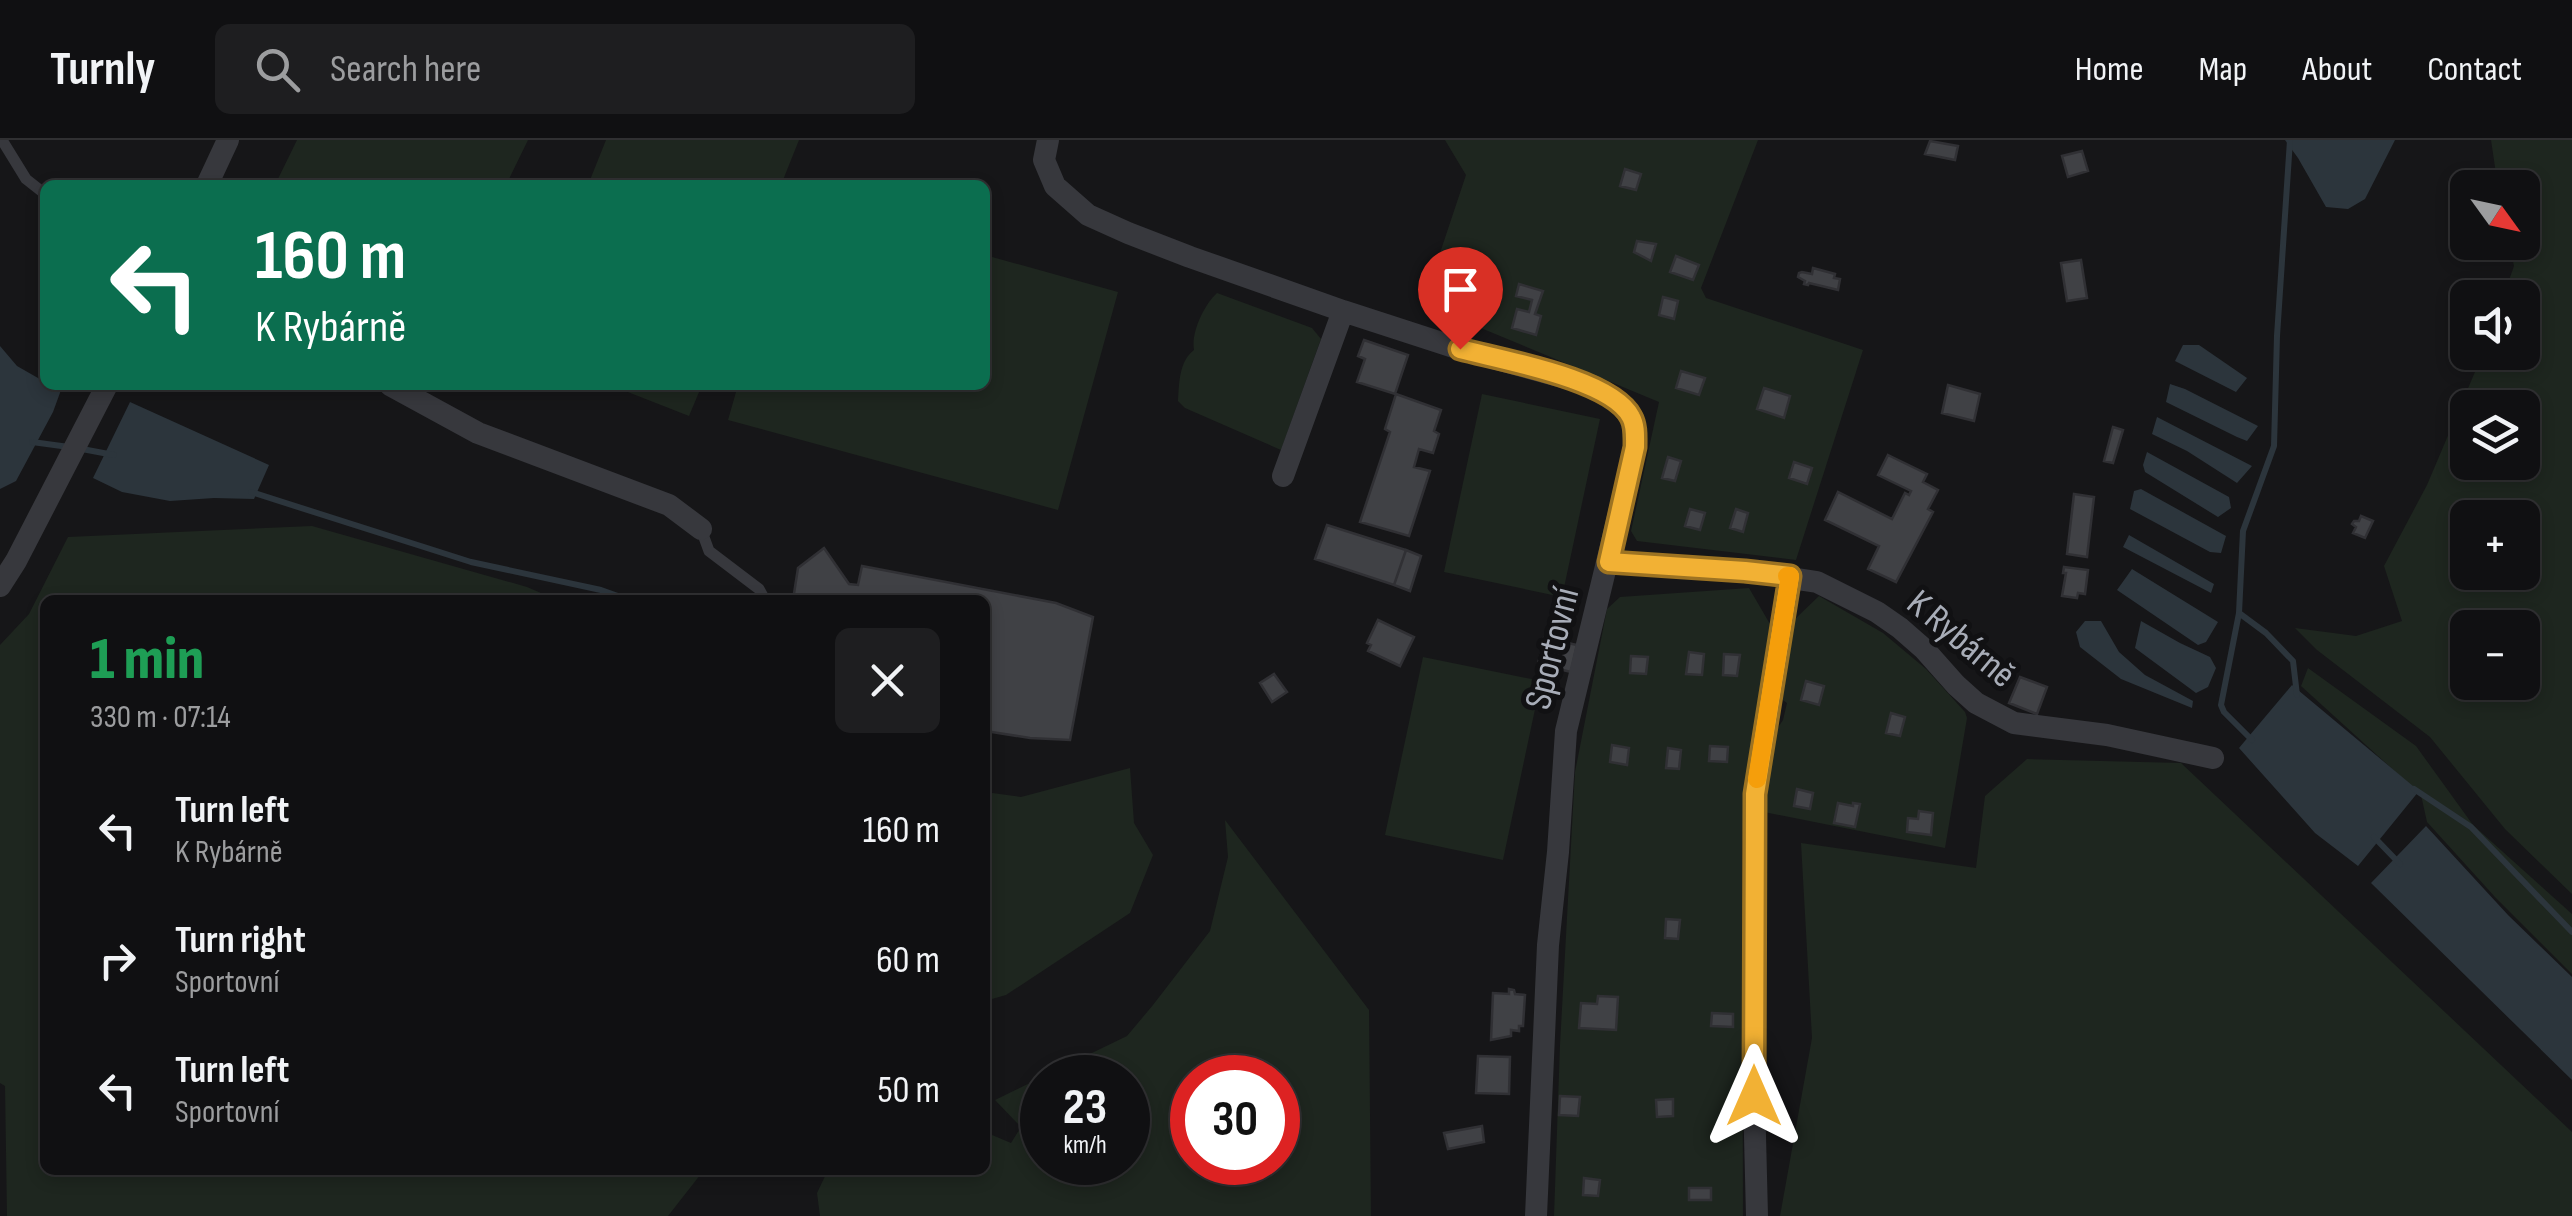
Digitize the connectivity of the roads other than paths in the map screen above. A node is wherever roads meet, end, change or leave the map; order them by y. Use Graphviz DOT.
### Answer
graph roads {
  1 [pos="2,140"];
  2 [pos="228,140"];
  3 [pos="1048,140"];
  4 [pos="208,180"];
  5 [pos="40,190"];
  6 [pos="1343,311"];
  7 [pos="104,390"];
  8 [pos="399,390"];
  9 [pos="1283,476"];
  10 [pos="701,529"];
  11 [pos="1609,562"];
  12 [pos="1790,576"];
  13 [pos="0,586"];
  14 [pos="762,595"];
  15 [pos="2213,758"];
  16 [pos="1536,1216"];
  17 [pos="1757,1216"];
  1 -- 5 [label="lane"];
  2 -- 4 [label="street"];
  3 -- 6 [label="street, Sportovní"];
  6 -- 9 [label="street"];
  6 -- 11 [label="street, Sportovní"];
  7 -- 13 [label="street"];
  8 -- 10 [label="street"];
  10 -- 14 [label="lane"];
  11 -- 12 [label="street, K Rybárně"];
  11 -- 16 [label="street, Sportovní"];
  12 -- 15 [label="street, K Rybárně"];
  12 -- 17 [label="street"];
}
